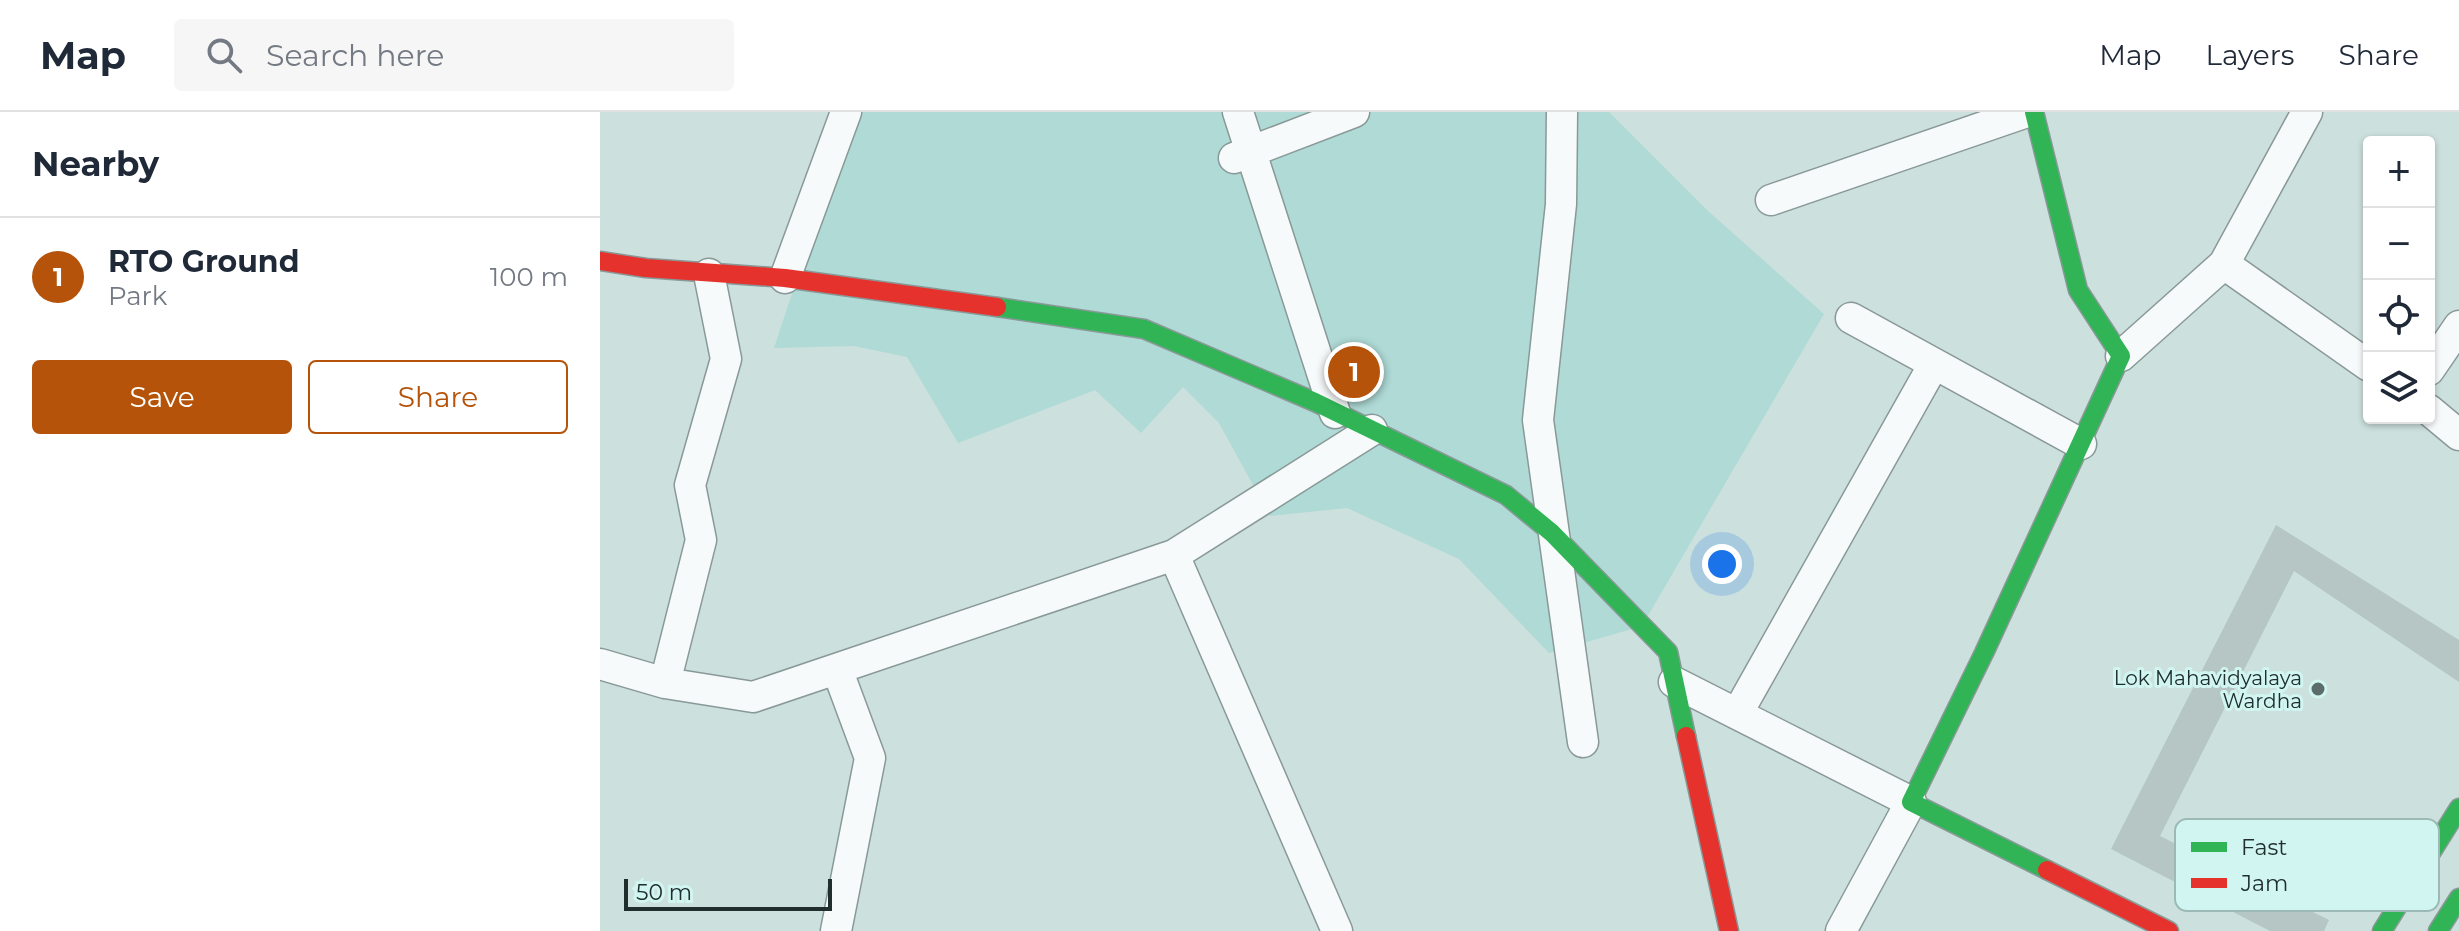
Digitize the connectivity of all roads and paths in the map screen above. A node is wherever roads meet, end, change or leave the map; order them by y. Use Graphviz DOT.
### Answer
graph roads {
  1 [pos="846,112"];
  2 [pos="1238,112"];
  3 [pos="1354,112"];
  4 [pos="1562,112"];
  5 [pos="2027,112"];
  6 [pos="2034,112"];
  7 [pos="2307,112"];
  8 [pos="1241,155"];
  9 [pos="1771,200"];
  10 [pos="600,261"];
  11 [pos="2224,264"];
  12 [pos="709,274"];
  13 [pos="785,278"];
  14 [pos="1851,318"];
  15 [pos="2459,326"];
  16 [pos="2121,356"];
  17 [pos="2435,361"];
  18 [pos="2363,362"];
  19 [pos="1934,364"];
  20 [pos="1335,413"];
  21 [pos="2435,415"];
  22 [pos="1372,430"];
  23 [pos="2459,435"];
  24 [pos="2081,444"];
  25 [pos="1552,533"];
  26 [pos="1174,555"];
  27 [pos="600,664"];
  28 [pos="837,669"];
  29 [pos="1674,682"];
  30 [pos="665,683"];
  31 [pos="1737,714"];
  32 [pos="1583,742"];
  33 [pos="1911,802"];
  34 [pos="2459,808"];
  35 [pos="2439,840"];
  36 [pos="2459,898"];
  37 [pos="2395,911"];
  38 [pos="836,931"];
  39 [pos="1337,931"];
  40 [pos="1729,931"];
  41 [pos="1841,931"];
  42 [pos="2169,931"];
  43 [pos="2382,931"];
  44 [pos="2438,931"];
  1 -- 13 [label="street"];
  2 -- 8 [label="street"];
  3 -- 8 [label="street"];
  4 -- 25 [label="street"];
  5 -- 9 [label="street"];
  6 -- 16 [label="street"];
  7 -- 11 [label="street"];
  8 -- 20 [label="street"];
  10 -- 12 [label="street"];
  11 -- 16 [label="street"];
  11 -- 18 [label="street"];
  12 -- 13 [label="street"];
  12 -- 30 [label="street"];
  13 -- 20 [label="street"];
  14 -- 19 [label="street"];
  15 -- 17 [label="street"];
  16 -- 24 [label="street"];
  19 -- 24 [label="street"];
  19 -- 31 [label="street"];
  20 -- 22 [label="street"];
  21 -- 23 [label="street"];
  22 -- 25 [label="street"];
  22 -- 26 [label="street"];
  24 -- 33 [label="street"];
  25 -- 29 [label="street"];
  25 -- 32 [label="street"];
  26 -- 28 [label="street"];
  26 -- 39 [label="street"];
  27 -- 30 [label="street"];
  28 -- 30 [label="street"];
  28 -- 38 [label="street"];
  29 -- 31 [label="street"];
  29 -- 40 [label="street"];
  31 -- 33 [label="street"];
  33 -- 41 [label="street"];
  33 -- 42 [label="street"];
  34 -- 35 [label="street"];
  36 -- 44 [label="street"];
  37 -- 43 [label="street"];
}
